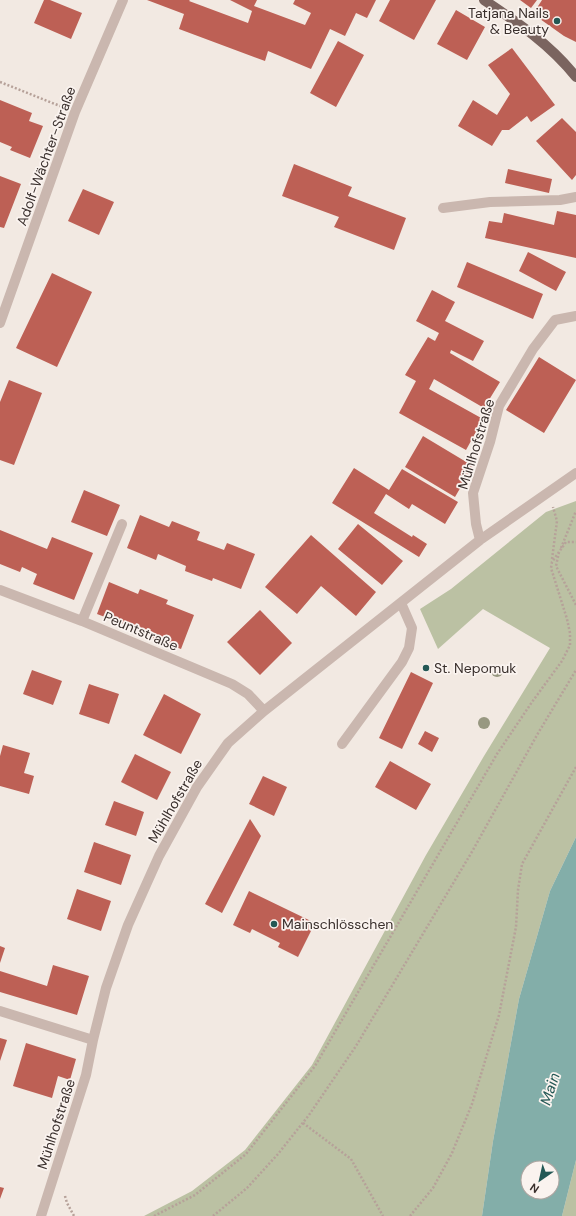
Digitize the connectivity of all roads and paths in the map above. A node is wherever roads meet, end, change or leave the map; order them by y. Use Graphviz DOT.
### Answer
graph roads {
  1 [pos="123,0"];
  2 [pos="484,0"];
  3 [pos="576,78"];
  4 [pos="0,82"];
  5 [pos="75,112"];
  6 [pos="576,197"];
  7 [pos="443,208"];
  8 [pos="576,316"];
  9 [pos="0,323"];
  10 [pos="576,473"];
  11 [pos="547,493"];
  12 [pos="576,511"];
  13 [pos="122,524"];
  14 [pos="480,540"];
  15 [pos="576,542"];
  16 [pos="560,551"];
  17 [pos="552,562"];
  18 [pos="0,590"];
  19 [pos="402,603"];
  20 [pos="576,605"];
  21 [pos="82,621"];
  22 [pos="576,670"];
  23 [pos="264,710"];
  24 [pos="342,744"];
  25 [pos="576,767"];
  26 [pos="0,1011"];
  27 [pos="93,1040"];
  28 [pos="303,1123"];
  29 [pos="41,1216"];
  30 [pos="154,1216"];
  31 [pos="213,1216"];
  32 [pos="383,1216"];
  33 [pos="410,1216"];
  1 -- 5 [label="street, Adolf-Wächter-Straße"];
  2 -- 3 [label="main road"];
  4 -- 5 [label="path"];
  5 -- 9 [label="street, Adolf-Wächter-Straße"];
  6 -- 7 [label="street"];
  8 -- 14 [label="street, Mühlhofstraße"];
  10 -- 11 [label="street, Mühlhofstraße"];
  11 -- 14 [label="street, Mühlhofstraße"];
  11 -- 17 [label="path"];
  12 -- 16 [label="path"];
  13 -- 21 [label="street"];
  14 -- 19 [label="street, Mühlhofstraße"];
  15 -- 16 [label="path"];
  16 -- 17 [label="path"];
  16 -- 20 [label="path"];
  17 -- 30 [label="path"];
  18 -- 21 [label="street, Peuntstraße"];
  19 -- 23 [label="street, Mühlhofstraße"];
  19 -- 24 [label="street"];
  21 -- 23 [label="street, Peuntstraße"];
  22 -- 28 [label="path"];
  23 -- 27 [label="street, Mühlhofstraße"];
  25 -- 33 [label="path"];
  26 -- 27 [label="street"];
  27 -- 29 [label="street, Mühlhofstraße"];
  28 -- 31 [label="path"];
  28 -- 32 [label="path"];
}
